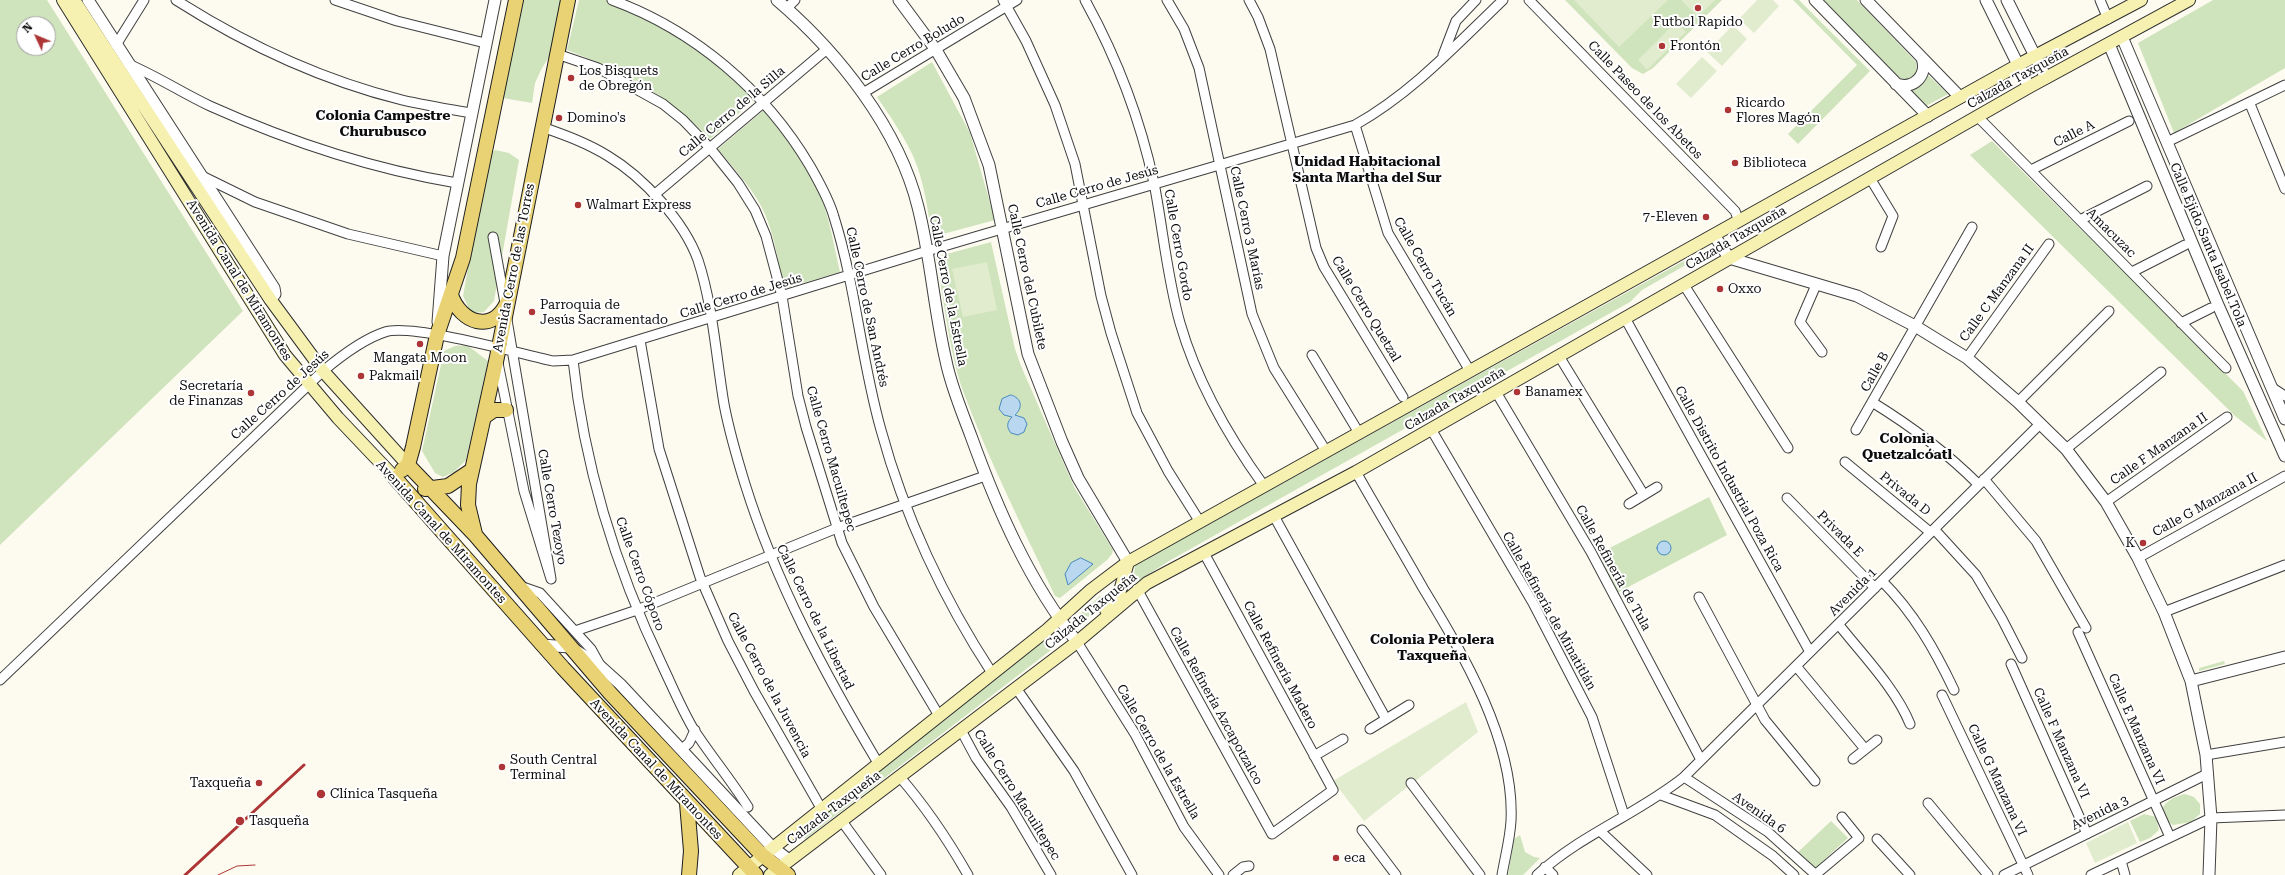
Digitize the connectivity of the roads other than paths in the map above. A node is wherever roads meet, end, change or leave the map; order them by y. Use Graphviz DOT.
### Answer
graph roads {
  1 [pos="63,0"];
  2 [pos="74,0"];
  3 [pos="88,0"];
  4 [pos="144,0"];
  5 [pos="176,0"];
  6 [pos="335,0"];
  7 [pos="495,0"];
  8 [pos="516,0"];
  9 [pos="568,0"];
  10 [pos="612,0"];
  11 [pos="777,0"];
  12 [pos="795,0"];
  13 [pos="899,0"];
  14 [pos="1017,0"];
  15 [pos="1085,0"];
  16 [pos="1167,0"];
  17 [pos="1249,0"];
  18 [pos="1476,0"];
  19 [pos="1503,0"];
  20 [pos="1529,0"];
  21 [pos="1815,0"];
  22 [pos="1866,0"];
  23 [pos="1986,0"];
  24 [pos="2100,0"];
  25 [pos="2141,0"];
  26 [pos="2189,0"];
  27 [pos="2008,2"];
  28 [pos="1005,3"];
  29 [pos="787,8"];
  30 [pos="1991,11"];
  31 [pos="2108,19"];
  32 [pos="2122,37"];
  33 [pos="485,43"];
  34 [pos="2109,44"];
  35 [pos="116,45"];
  36 [pos="827,49"];
  37 [pos="936,50"];
  38 [pos="557,54"];
  39 [pos="2035,56"];
  40 [pos="1442,58"];
  41 [pos="1922,58"];
  42 [pos="127,64"];
  43 [pos="2018,65"];
  44 [pos="158,78"];
  45 [pos="2046,78"];
  46 [pos="1896,84"];
  47 [pos="2285,85"];
  48 [pos="2029,87"];
  49 [pos="144,90"];
  50 [pos="863,93"];
  51 [pos="1960,97"];
  52 [pos="762,102"];
  53 [pos="2250,104"];
  54 [pos="471,113"];
  55 [pos="1928,116"];
  56 [pos="1977,116"];
  57 [pos="2129,121"];
  58 [pos="1354,125"];
  59 [pos="542,127"];
  60 [pos="2167,142"];
  61 [pos="1291,143"];
  62 [pos="710,148"];
  63 [pos="1221,164"];
  64 [pos="2031,170"];
  65 [pos="202,176"];
  66 [pos="1870,178"];
  67 [pos="457,182"];
  68 [pos="1154,184"];
  69 [pos="2147,186"];
  70 [pos="2285,189"];
  71 [pos="654,195"];
  72 [pos="1084,204"];
  73 [pos="2080,220"];
  74 [pos="1739,221"];
  75 [pos="1972,227"];
  76 [pos="1003,228"];
  77 [pos="1714,235"];
  78 [pos="493,237"];
  79 [pos="2049,244"];
  80 [pos="2185,245"];
  81 [pos="1881,247"];
  82 [pos="927,250"];
  83 [pos="443,256"];
  84 [pos="1729,258"];
  85 [pos="226,259"];
  86 [pos="2132,272"];
  87 [pos="849,276"];
  88 [pos="1684,285"];
  89 [pos="1816,285"];
  90 [pos="451,295"];
  91 [pos="782,296"];
  92 [pos="270,299"];
  93 [pos="508,299"];
  94 [pos="2211,308"];
  95 [pos="2109,311"];
  96 [pos="1625,318"];
  97 [pos="711,319"];
  98 [pos="2181,323"];
  99 [pos="1915,326"];
  100 [pos="437,335"];
  101 [pos="640,340"];
  102 [pos="1822,352"];
  103 [pos="498,353"];
  104 [pos="1312,355"];
  105 [pos="1559,356"];
  106 [pos="1967,358"];
  107 [pos="573,360"];
  108 [pos="2226,368"];
  109 [pos="323,370"];
  110 [pos="1470,371"];
  111 [pos="2161,372"];
  112 [pos="308,384"];
  113 [pos="2272,388"];
  114 [pos="1496,392"];
  115 [pos="2285,396"];
  116 [pos="1403,397"];
  117 [pos="1872,402"];
  118 [pos="2018,402"];
  119 [pos="506,410"];
  120 [pos="484,417"];
  121 [pos="2227,417"];
  122 [pos="2285,419"];
  123 [pos="2040,424"];
  124 [pos="1431,429"];
  125 [pos="1856,430"];
  126 [pos="1359,433"];
  127 [pos="1788,448"];
  128 [pos="2066,449"];
  129 [pos="1326,451"];
  130 [pos="2285,456"];
  131 [pos="1845,462"];
  132 [pos="408,464"];
  133 [pos="472,470"];
  134 [pos="1356,472"];
  135 [pos="985,476"];
  136 [pos="2285,476"];
  137 [pos="395,478"];
  138 [pos="1981,481"];
  139 [pos="1264,486"];
  140 [pos="1657,488"];
  141 [pos="432,489"];
  142 [pos="1644,495"];
  143 [pos="1787,498"];
  144 [pos="2106,502"];
  145 [pos="906,504"];
  146 [pos="1629,504"];
  147 [pos="1274,516"];
  148 [pos="1200,522"];
  149 [pos="838,528"];
  150 [pos="1932,530"];
  151 [pos="476,536"];
  152 [pos="1204,553"];
  153 [pos="769,555"];
  154 [pos="2138,558"];
  155 [pos="1128,562"];
  156 [pos="2285,566"];
  157 [pos="1882,581"];
  158 [pos="702,583"];
  159 [pos="517,584"];
  160 [pos="1875,588"];
  161 [pos="1137,590"];
  162 [pos="1699,597"];
  163 [pos="637,610"];
  164 [pos="2164,612"];
  165 [pos="1059,620"];
  166 [pos="1839,625"];
  167 [pos="575,632"];
  168 [pos="1089,632"];
  169 [pos="1076,642"];
  170 [pos="541,644"];
  171 [pos="570,647"];
  172 [pos="1810,652"];
  173 [pos="2285,657"];
  174 [pos="2022,658"];
  175 [pos="2011,664"];
  176 [pos="600,666"];
  177 [pos="1796,666"];
  178 [pos="992,672"];
  179 [pos="0,680"];
  180 [pos="2191,681"];
  181 [pos="1016,688"];
  182 [pos="1954,690"];
  183 [pos="610,693"];
  184 [pos="1942,696"];
  185 [pos="1409,705"];
  186 [pos="1757,705"];
  187 [pos="938,714"];
  188 [pos="1386,719"];
  189 [pos="1910,724"];
  190 [pos="1370,728"];
  191 [pos="694,730"];
  192 [pos="961,730"];
  193 [pos="1343,739"];
  194 [pos="1877,740"];
  195 [pos="2285,742"];
  196 [pos="1865,749"];
  197 [pos="681,750"];
  198 [pos="2206,755"];
  199 [pos="1314,756"];
  200 [pos="1853,759"];
  201 [pos="1701,760"];
  202 [pos="878,763"];
  203 [pos="2207,774"];
  204 [pos="899,776"];
  205 [pos="1684,777"];
  206 [pos="729,778"];
  207 [pos="1815,782"];
  208 [pos="1411,783"];
  209 [pos="717,789"];
  210 [pos="1333,790"];
  211 [pos="1661,795"];
  212 [pos="2154,800"];
  213 [pos="687,803"];
  214 [pos="1928,803"];
  215 [pos="748,807"];
  216 [pos="822,808"];
  217 [pos="1624,815"];
  218 [pos="2285,815"];
  219 [pos="1842,817"];
  220 [pos="2210,818"];
  221 [pos="841,820"];
  222 [pos="1362,830"];
  223 [pos="1600,831"];
  224 [pos="2087,834"];
  225 [pos="2170,837"];
  226 [pos="1877,839"];
  227 [pos="767,851"];
  228 [pos="2121,862"];
  229 [pos="1249,866"];
  230 [pos="2023,866"];
  231 [pos="1545,867"];
  232 [pos="782,869"];
  233 [pos="748,873"];
  234 [pos="688,875"];
  235 [pos="881,875"];
  236 [pos="968,875"];
  237 [pos="1051,875"];
  238 [pos="1132,875"];
  239 [pos="1219,875"];
  240 [pos="1232,875"];
  241 [pos="1396,875"];
  242 [pos="1480,875"];
  243 [pos="1502,875"];
  244 [pos="1537,875"];
  245 [pos="1553,875"];
  246 [pos="1647,875"];
  247 [pos="1794,875"];
  248 [pos="1815,875"];
  249 [pos="1910,875"];
  250 [pos="1988,875"];
  251 [pos="2004,875"];
  252 [pos="2028,875"];
  253 [pos="2091,875"];
  254 [pos="2125,875"];
  255 [pos="2209,875"];
  1 -- 85 [label="main road, Avenida Canal de Miramontes"];
  2 -- 92 [label="main road, Avenida Canal de Miramontes"];
  3 -- 35 [label="street, Avenida Canal de Miramontes"];
  4 -- 35 [label="street"];
  5 -- 54 [label="street"];
  6 -- 33 [label="street"];
  7 -- 33 [label="street"];
  8 -- 90 [label="main road"];
  9 -- 38 [label="main road, Avenida Cerro de las Torres"];
  10 -- 52 [label="street, Calle Cerro de San Andrés"];
  11 -- 29 [label="street, Calle Cerro de la Estrella"];
  12 -- 29 [label="street"];
  13 -- 37 [label="street, Calle Cerro del Cubilete"];
  14 -- 28 [label="street, Calle Cerro Boludo"];
  15 -- 68 [label="street, Calle Cerro Gordo"];
  16 -- 63 [label="street, Calle Cerro 3 Marías"];
  17 -- 61 [label="street, Calle Cerro Quetzal"];
  18 -- 40 [label="street, Calle Cerro de Jesús"];
  19 -- 40 [label="street, Calle Cerro de Jesús"];
  20 -- 74 [label="street, Calle Paseo de los Abetos"];
  21 -- 46 [label="street"];
  22 -- 41 [label="street"];
  23 -- 30 [label="street"];
  24 -- 31 [label="street"];
  25 -- 31 [label="main road, Calzada Taxqueña"];
  26 -- 32 [label="main road, Calzada Taxqueña"];
  27 -- 30 [label="street"];
  27 -- 39 [label="street"];
  28 -- 37 [label="street, Calle Cerro Boludo"];
  28 -- 72 [label="street"];
  29 -- 36 [label="street, Calle Cerro de la Estrella"];
  30 -- 43 [label="street"];
  31 -- 39 [label="main road, Calzada Taxqueña"];
  32 -- 34 [label="main road, Calzada Taxqueña"];
  32 -- 60 [label="street, Calle Ejido Santa Isabel Tola"];
  33 -- 54 [label="street"];
  34 -- 45 [label="main road, Calzada Taxqueña"];
  34 -- 130 [label="street, Calle Ejido Santa Isabel Tola"];
  35 -- 42 [label="street, Avenida Canal de Miramontes"];
  36 -- 50 [label="street, Calle Cerro de la Estrella"];
  36 -- 52 [label="street, Calle Cerro de la Silla"];
  37 -- 50 [label="street, Calle Cerro Boludo"];
  37 -- 76 [label="street, Calle Cerro del Cubilete"];
  38 -- 59 [label="main road, Avenida Cerro de las Torres"];
  38 -- 62 [label="street, Calle Cerro Macuiltepec"];
  39 -- 43 [label="main road, Calzada Taxqueña"];
  39 -- 45 [label="street"];
  40 -- 58 [label="street, Calle Cerro de Jesús"];
  41 -- 46 [label="street"];
  41 -- 51 [label="street"];
  42 -- 44 [label="street"];
  42 -- 49 [label="street, Avenida Canal de Miramontes"];
  43 -- 48 [label="street"];
  43 -- 51 [label="main road, Calzada Taxqueña"];
  44 -- 49 [label="street"];
  44 -- 67 [label="street"];
  45 -- 48 [label="main road, Calzada Taxqueña"];
  46 -- 55 [label="street"];
  47 -- 53 [label="street"];
  48 -- 56 [label="main road, Calzada Taxqueña"];
  49 -- 65 [label="street, Avenida Canal de Miramontes"];
  50 -- 82 [label="street, Calle Cerro de la Estrella"];
  51 -- 55 [label="main road, Calzada Taxqueña"];
  52 -- 62 [label="street, Calle Cerro de la Silla"];
  52 -- 87 [label="street, Calle Cerro de San Andrés"];
  53 -- 60 [label="street"];
  53 -- 70 [label="street"];
  54 -- 67 [label="street"];
  55 -- 74 [label="main road, Calzada Taxqueña"];
  56 -- 64 [label="street, Amacuzac"];
  56 -- 66 [label="main road, Calzada Taxqueña"];
  57 -- 64 [label="street, Calle A"];
  58 -- 61 [label="street, Calle Cerro de Jesús"];
  58 -- 110 [label="street, Calle Cerro Tucán"];
  59 -- 71 [label="street, Calle Cerro de la Libertad"];
  59 -- 93 [label="main road, Avenida Cerro de las Torres"];
  60 -- 113 [label="street, Calle Ejido Santa Isabel Tola"];
  61 -- 63 [label="street, Calle Cerro de Jesús"];
  61 -- 116 [label="street, Calle Cerro Quetzal"];
  62 -- 71 [label="street, Calle Cerro de la Silla"];
  62 -- 91 [label="street, Calle Cerro Macuiltepec"];
  63 -- 68 [label="street, Calle Cerro de Jesús"];
  63 -- 129 [label="street, Calle Cerro 3 Marías"];
  64 -- 73 [label="street, Amacuzac"];
  65 -- 83 [label="street"];
  65 -- 92 [label="street, Avenida Canal de Miramontes"];
  66 -- 81 [label="street"];
  66 -- 84 [label="main road, Calzada Taxqueña"];
  67 -- 83 [label="street"];
  68 -- 72 [label="street, Calle Cerro de Jesús"];
  68 -- 139 [label="street, Calle Cerro Gordo"];
  69 -- 73 [label="street"];
  71 -- 97 [label="street, Calle Cerro de la Libertad"];
  72 -- 76 [label="street, Calle Cerro de Jesús"];
  72 -- 148 [label="street"];
  73 -- 86 [label="street, Amacuzac"];
  74 -- 77 [label="main road, Calzada Taxqueña"];
  75 -- 99 [label="street, Calle B"];
  76 -- 82 [label="street, Calle Cerro de Jesús"];
  76 -- 155 [label="street, Calle Cerro del Cubilete"];
  77 -- 84 [label="street"];
  77 -- 110 [label="main road, Calzada Taxqueña"];
  78 -- 119 [label="street, Calle Cerro Tezoyo"];
  79 -- 106 [label="street, Calle C Manzana II"];
  80 -- 86 [label="street"];
  82 -- 87 [label="street, Calle Cerro de Jesús"];
  82 -- 135 [label="street, Calle Cerro de la Estrella"];
  83 -- 100 [label="street"];
  84 -- 88 [label="main road, Calzada Taxqueña"];
  84 -- 89 [label="street"];
  85 -- 92 [label="main road"];
  85 -- 112 [label="main road, Avenida Canal de Miramontes"];
  86 -- 98 [label="street, Amacuzac"];
  87 -- 91 [label="street, Calle Cerro de Jesús"];
  87 -- 145 [label="street, Calle Cerro de San Andrés"];
  88 -- 96 [label="main road, Calzada Taxqueña"];
  88 -- 127 [label="street"];
  89 -- 99 [label="street"];
  89 -- 102 [label="street"];
  90 -- 93 [label="main road"];
  90 -- 100 [label="main road"];
  91 -- 97 [label="street, Calle Cerro de Jesús"];
  91 -- 149 [label="street, Calle Cerro Macuiltepec"];
  92 -- 109 [label="main road, Avenida Canal de Miramontes"];
  93 -- 103 [label="main road, Avenida Cerro de las Torres"];
  94 -- 98 [label="street"];
  95 -- 118 [label="street"];
  96 -- 105 [label="main road, Calzada Taxqueña"];
  96 -- 172 [label="street, Calle Distrito Industrial Poza Rica"];
  97 -- 101 [label="street, Calle Cerro de Jesús"];
  97 -- 153 [label="street, Calle Cerro de la Libertad"];
  98 -- 108 [label="street, Amacuzac"];
  99 -- 106 [label="street"];
  99 -- 117 [label="street, Calle B"];
  100 -- 103 [label="street, Calle Cerro de Jesús"];
  100 -- 109 [label="street, Calle Cerro de Jesús"];
  100 -- 132 [label="main road"];
  101 -- 107 [label="street, Calle Cerro de Jesús"];
  101 -- 158 [label="street, Calle Cerro de la Juvencia"];
  103 -- 107 [label="street, Calle Cerro de Jesús"];
  103 -- 119 [label="street, Calle Cerro Tezoyo"];
  103 -- 120 [label="main road, Avenida Cerro de las Torres"];
  104 -- 126 [label="street"];
  105 -- 114 [label="main road, Calzada Taxqueña"];
  105 -- 142 [label="street"];
  106 -- 118 [label="street"];
  107 -- 163 [label="street, Calle Cerro Cóporo"];
  109 -- 112 [label="street, Calle Cerro de Jesús"];
  109 -- 132 [label="main road, Avenida Canal de Miramontes"];
  110 -- 126 [label="main road, Calzada Taxqueña"];
  111 -- 128 [label="street"];
  112 -- 137 [label="main road, Avenida Canal de Miramontes"];
  112 -- 179 [label="street, Calle Cerro de Jesús"];
  113 -- 115 [label="street"];
  113 -- 122 [label="street, Calle Ejido Santa Isabel Tola"];
  114 -- 124 [label="main road, Calzada Taxqueña"];
  114 -- 201 [label="street, Calle Refinería de Tula"];
  117 -- 125 [label="street, Calle B"];
  117 -- 138 [label="street, Calle E Manzana VI"];
  118 -- 123 [label="street"];
  119 -- 120 [label="main road"];
  120 -- 133 [label="main road, Avenida Cerro de las Torres"];
  121 -- 144 [label="street, Calle F Manzana II"];
  123 -- 128 [label="street"];
  123 -- 138 [label="street, Avenida 1"];
  124 -- 134 [label="main road, Calzada Taxqueña"];
  124 -- 217 [label="street, Calle Refinería de Minatitlán"];
  126 -- 129 [label="main road, Calzada Taxqueña"];
  128 -- 144 [label="street"];
  129 -- 139 [label="main road, Calzada Taxqueña"];
  131 -- 150 [label="street, Privada D"];
  132 -- 137 [label="main road"];
  132 -- 141 [label="main road, Avenida Canal de Miramontes"];
  133 -- 141 [label="main road"];
  133 -- 151 [label="main road, Avenida Cerro de las Torres"];
  134 -- 147 [label="main road, Calzada Taxqueña"];
  134 -- 243 [label="street"];
  135 -- 145 [label="street"];
  135 -- 165 [label="street, Calle Cerro de la Estrella"];
  136 -- 154 [label="street, Calle G Manzana II"];
  137 -- 141 [label="main road"];
  137 -- 170 [label="main road, Avenida Canal de Miramontes"];
  138 -- 150 [label="street, Avenida 1"];
  138 -- 212 [label="street, Calle E Manzana VI"];
  139 -- 148 [label="main road, Calzada Taxqueña"];
  140 -- 142 [label="street"];
  141 -- 151 [label="main road, Avenida Canal de Miramontes"];
  142 -- 146 [label="street"];
  143 -- 160 [label="street, Privada E"];
  144 -- 154 [label="street"];
  145 -- 149 [label="street"];
  145 -- 178 [label="street, Calle Cerro de San Andrés"];
  147 -- 152 [label="main road, Calzada Taxqueña"];
  147 -- 188 [label="street"];
  148 -- 155 [label="main road, Calzada Taxqueña"];
  149 -- 153 [label="street"];
  149 -- 187 [label="street, Calle Cerro Macuiltepec"];
  150 -- 157 [label="street, Avenida 1"];
  150 -- 174 [label="street, Privada D"];
  151 -- 159 [label="main road, Avenida Canal de Miramontes"];
  152 -- 161 [label="main road, Calzada Taxqueña"];
  152 -- 199 [label="street, Calle Refinería Madero"];
  153 -- 158 [label="street"];
  153 -- 202 [label="street, Calle Cerro de la Libertad"];
  154 -- 164 [label="street"];
  155 -- 165 [label="main road, Calzada Taxqueña"];
  155 -- 168 [label="main road"];
  156 -- 164 [label="street"];
  157 -- 160 [label="street, Avenida 1"];
  157 -- 182 [label="street"];
  158 -- 163 [label="street"];
  158 -- 216 [label="street, Calle Cerro de la Juvencia"];
  159 -- 167 [label="street, Avenida Canal de Miramontes"];
  159 -- 171 [label="main road, Avenida Canal de Miramontes"];
  160 -- 166 [label="street, Avenida 1"];
  161 -- 168 [label="main road, Calzada Taxqueña"];
  161 -- 210 [label="street, Calle Refinería Azcapotzalco"];
  162 -- 186 [label="street"];
  163 -- 167 [label="street"];
  163 -- 191 [label="street, Calle Cerro Cóporo"];
  164 -- 180 [label="street"];
  165 -- 169 [label="street, Calle Cerro de la Estrella"];
  165 -- 178 [label="main road, Calzada Taxqueña"];
  166 -- 172 [label="street, Avenida 1"];
  166 -- 189 [label="street"];
  167 -- 176 [label="street, Avenida Canal de Miramontes"];
  168 -- 169 [label="main road, Calzada Taxqueña"];
  169 -- 181 [label="main road, Calzada Taxqueña"];
  169 -- 239 [label="street, Calle Cerro de la Estrella"];
  170 -- 171 [label="street, Avenida Canal de Miramontes"];
  170 -- 213 [label="main road, Avenida Canal de Miramontes"];
  171 -- 176 [label="street, Avenida Canal de Miramontes"];
  171 -- 183 [label="main road, Avenida Canal de Miramontes"];
  172 -- 177 [label="street, Avenida 1"];
  173 -- 180 [label="street"];
  175 -- 224 [label="street, Calle F Manzana VI"];
  176 -- 183 [label="street, Avenida Canal de Miramontes"];
  176 -- 197 [label="street, Avenida Canal de Miramontes"];
  177 -- 186 [label="street, Avenida 1"];
  177 -- 196 [label="street"];
  178 -- 187 [label="main road, Calzada Taxqueña"];
  180 -- 198 [label="street"];
  181 -- 192 [label="main road, Calzada Taxqueña"];
  181 -- 238 [label="street"];
  183 -- 227 [label="main road, Avenida Canal de Miramontes"];
  184 -- 230 [label="street, Calle G Manzana VI"];
  185 -- 188 [label="street"];
  186 -- 201 [label="street, Avenida 1"];
  186 -- 207 [label="street"];
  187 -- 202 [label="main road, Calzada Taxqueña"];
  188 -- 190 [label="street"];
  191 -- 197 [label="street"];
  191 -- 206 [label="street, Calle Cerro Cóporo"];
  192 -- 204 [label="main road, Calzada Taxqueña"];
  192 -- 237 [label="street, Calle Cerro Macuiltepec"];
  193 -- 199 [label="street"];
  194 -- 196 [label="street"];
  195 -- 198 [label="street"];
  196 -- 200 [label="street"];
  197 -- 209 [label="street, Avenida Canal de Miramontes"];
  198 -- 203 [label="street"];
  199 -- 210 [label="street, Calle Refinería Madero"];
  201 -- 205 [label="street, Avenida 1"];
  202 -- 216 [label="main road, Calzada Taxqueña"];
  203 -- 212 [label="street, Avenida 3"];
  203 -- 220 [label="street"];
  204 -- 221 [label="main road, Calzada Taxqueña"];
  204 -- 236 [label="street"];
  205 -- 211 [label="street, Avenida 1"];
  205 -- 248 [label="street, Avenida 6"];
  206 -- 209 [label="street"];
  206 -- 215 [label="street, Calle Cerro Cóporo"];
  208 -- 242 [label="street"];
  209 -- 227 [label="street, Avenida Canal de Miramontes"];
  211 -- 217 [label="street, Avenida 1"];
  211 -- 247 [label="street, Avenida 6"];
  212 -- 224 [label="street, Avenida 3"];
  212 -- 225 [label="street, Calle E Manzana VI"];
  213 -- 233 [label="main road, Avenida Canal de Miramontes"];
  213 -- 234 [label="main road"];
  214 -- 250 [label="street"];
  216 -- 227 [label="main road, Calzada Taxqueña"];
  217 -- 223 [label="street, Avenida 1"];
  218 -- 220 [label="street"];
  219 -- 248 [label="street"];
  220 -- 225 [label="street"];
  220 -- 255 [label="street"];
  221 -- 232 [label="main road, Calzada Taxqueña"];
  221 -- 235 [label="street"];
  222 -- 241 [label="street"];
  223 -- 231 [label="street, Avenida 1"];
  223 -- 246 [label="street"];
  224 -- 230 [label="street, Avenida 3"];
  225 -- 228 [label="street"];
  226 -- 249 [label="street"];
  227 -- 232 [label="main road, Avenida Canal de Miramontes"];
  227 -- 233 [label="main road, Calzada Taxqueña"];
  228 -- 253 [label="street"];
  228 -- 254 [label="street"];
  229 -- 240 [label="street"];
  230 -- 251 [label="street, Avenida 3"];
  230 -- 252 [label="street, Calle G Manzana VI"];
  231 -- 244 [label="street, Avenida 1"];
  231 -- 245 [label="street"];
}
